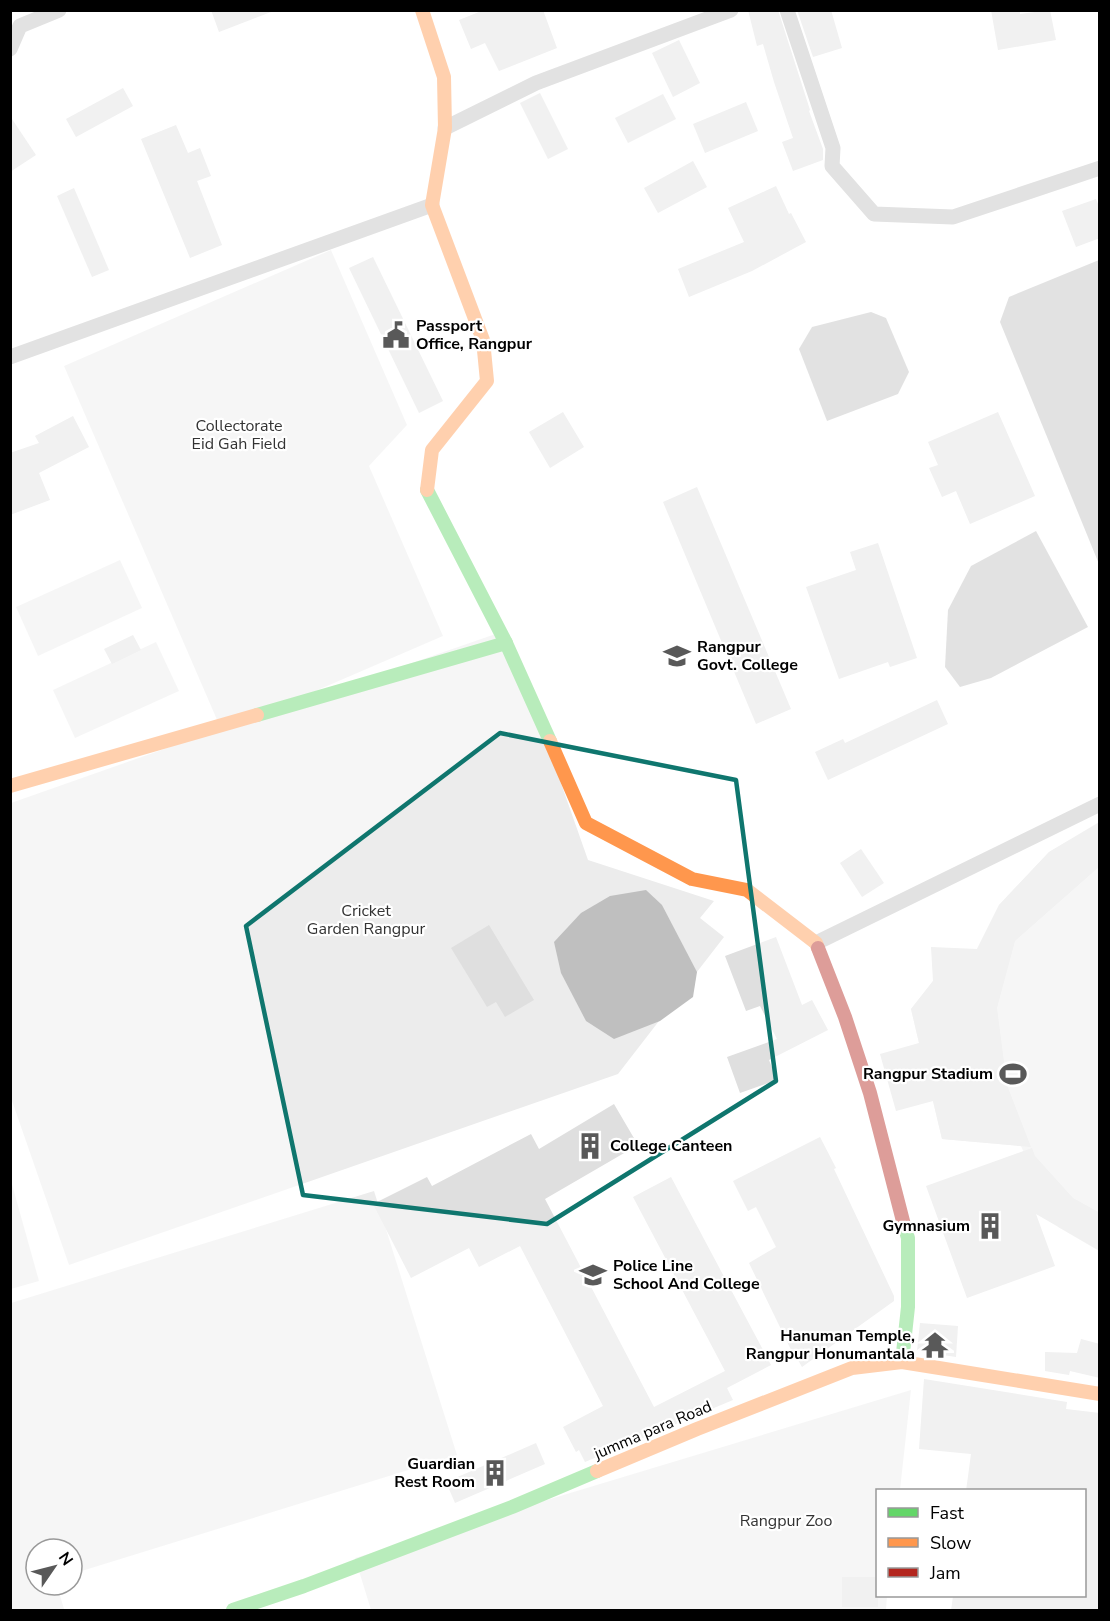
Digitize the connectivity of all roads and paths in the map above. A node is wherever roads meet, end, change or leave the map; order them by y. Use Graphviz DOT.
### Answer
graph roads {
  1 [pos="59,10"];
  2 [pos="422,10"];
  3 [pos="731,10"];
  4 [pos="787,10"];
  5 [pos="10,49"];
  6 [pos="445,128"];
  7 [pos="1100,168"];
  8 [pos="432,205"];
  9 [pos="10,357"];
  10 [pos="506,643"];
  11 [pos="10,786"];
  12 [pos="1100,804"];
  13 [pos="816,943"];
  14 [pos="902,1362"];
  15 [pos="1100,1395"];
  16 [pos="233,1611"];
  1 -- 5 [label="street"];
  2 -- 6 [label="street"];
  3 -- 6 [label="street"];
  4 -- 7 [label="street"];
  6 -- 8 [label="street"];
  8 -- 9 [label="street"];
  8 -- 10 [label="street"];
  10 -- 11 [label="street"];
  10 -- 13 [label="street"];
  12 -- 13 [label="street"];
  13 -- 14 [label="street"];
  14 -- 15 [label="street, jumma para Road"];
  14 -- 16 [label="street, jumma para Road"];
}
